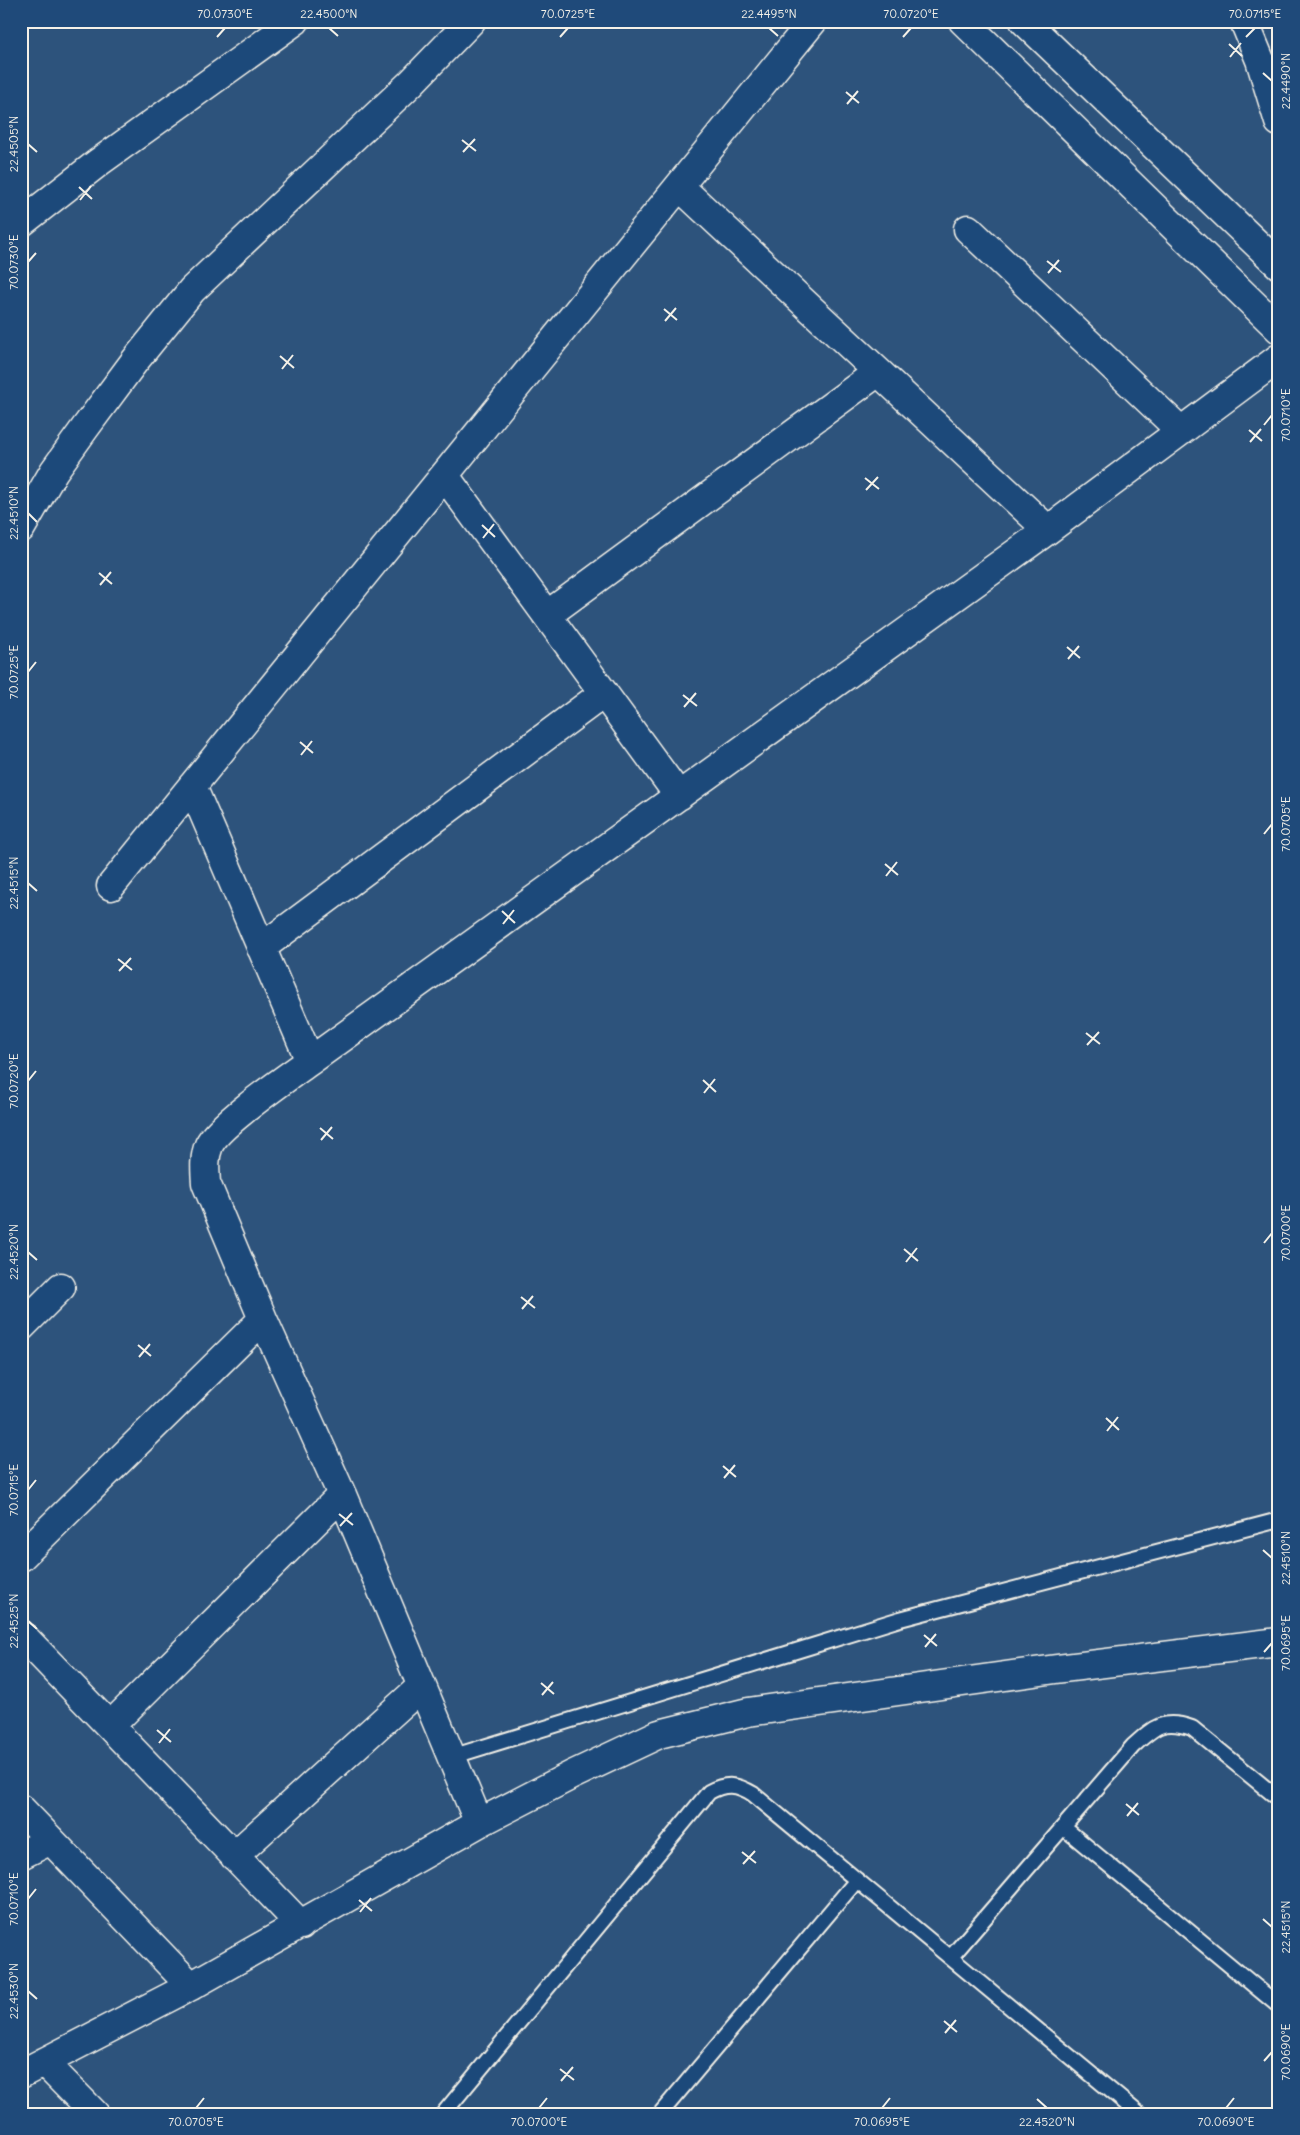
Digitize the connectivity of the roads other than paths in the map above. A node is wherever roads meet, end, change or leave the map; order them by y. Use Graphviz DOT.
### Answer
graph roads {
  1 [pos="295,21"];
  2 [pos="471,21"];
  3 [pos="814,21"];
  4 [pos="963,21"];
  5 [pos="1024,21"];
  6 [pos="1244,21"];
  7 [pos="1269,53"];
  8 [pos="1279,122"];
  9 [pos="679,186"];
  10 [pos="21,223"];
  11 [pos="968,229"];
  12 [pos="1279,265"];
  13 [pos="1279,329"];
  14 [pos="1279,358"];
  15 [pos="878,372"];
  16 [pos="1181,431"];
  17 [pos="444,476"];
  18 [pos="21,528"];
  19 [pos="1048,530"];
  20 [pos="547,616"];
  21 [pos="604,693"];
  22 [pos="192,786"];
  23 [pos="679,796"];
  24 [pos="111,886"];
  25 [pos="261,948"];
  26 [pos="310,1061"];
  27 [pos="61,1287"];
  28 [pos="263,1319"];
  29 [pos="21,1327"];
  30 [pos="342,1495"];
  31 [pos="1279,1520"];
  32 [pos="21,1557"];
  33 [pos="21,1634"];
  34 [pos="1279,1642"];
  35 [pos="422,1686"];
  36 [pos="110,1726"];
  37 [pos="451,1757"];
  38 [pos="1279,1799"];
  39 [pos="21,1809"];
  40 [pos="479,1823"];
  41 [pos="1062,1827"];
  42 [pos="51,1840"];
  43 [pos="21,1855"];
  44 [pos="234,1856"];
  45 [pos="857,1880"];
  46 [pos="301,1925"];
  47 [pos="951,1957"];
  48 [pos="191,1986"];
  49 [pos="1279,2006"];
  50 [pos="33,2068"];
  51 [pos="95,2114"];
  52 [pos="443,2114"];
  53 [pos="660,2114"];
  54 [pos="1140,2114"];
  1 -- 10 [label="street"];
  2 -- 18 [label="street"];
  3 -- 9 [label="street"];
  4 -- 13 [label="street"];
  5 -- 12 [label="street"];
  6 -- 7 [label="street"];
  7 -- 8 [label="street"];
  9 -- 15 [label="street"];
  9 -- 17 [label="street"];
  11 -- 16 [label="street"];
  14 -- 16 [label="street"];
  15 -- 19 [label="street"];
  15 -- 20 [label="street"];
  16 -- 19 [label="street"];
  17 -- 20 [label="street"];
  17 -- 22 [label="street"];
  19 -- 23 [label="street"];
  20 -- 21 [label="street"];
  21 -- 23 [label="street"];
  21 -- 25 [label="street"];
  22 -- 24 [label="street"];
  22 -- 25 [label="street"];
  23 -- 26 [label="street"];
  25 -- 26 [label="street"];
  26 -- 28 [label="street"];
  27 -- 29 [label="street"];
  28 -- 30 [label="street"];
  28 -- 32 [label="street"];
  30 -- 35 [label="street"];
  30 -- 36 [label="street"];
  31 -- 37 [label="lane"];
  33 -- 36 [label="street"];
  34 -- 40 [label="street"];
  35 -- 37 [label="street"];
  35 -- 44 [label="street"];
  36 -- 44 [label="street"];
  37 -- 40 [label="street"];
  38 -- 41 [label="lane"];
  39 -- 42 [label="street"];
  40 -- 46 [label="street"];
  41 -- 47 [label="lane"];
  41 -- 49 [label="lane"];
  42 -- 43 [label="street"];
  42 -- 48 [label="street"];
  44 -- 46 [label="street"];
  45 -- 47 [label="lane"];
  45 -- 52 [label="lane"];
  45 -- 53 [label="lane"];
  46 -- 48 [label="street"];
  47 -- 54 [label="lane"];
  48 -- 50 [label="street"];
  50 -- 51 [label="street"];
}
